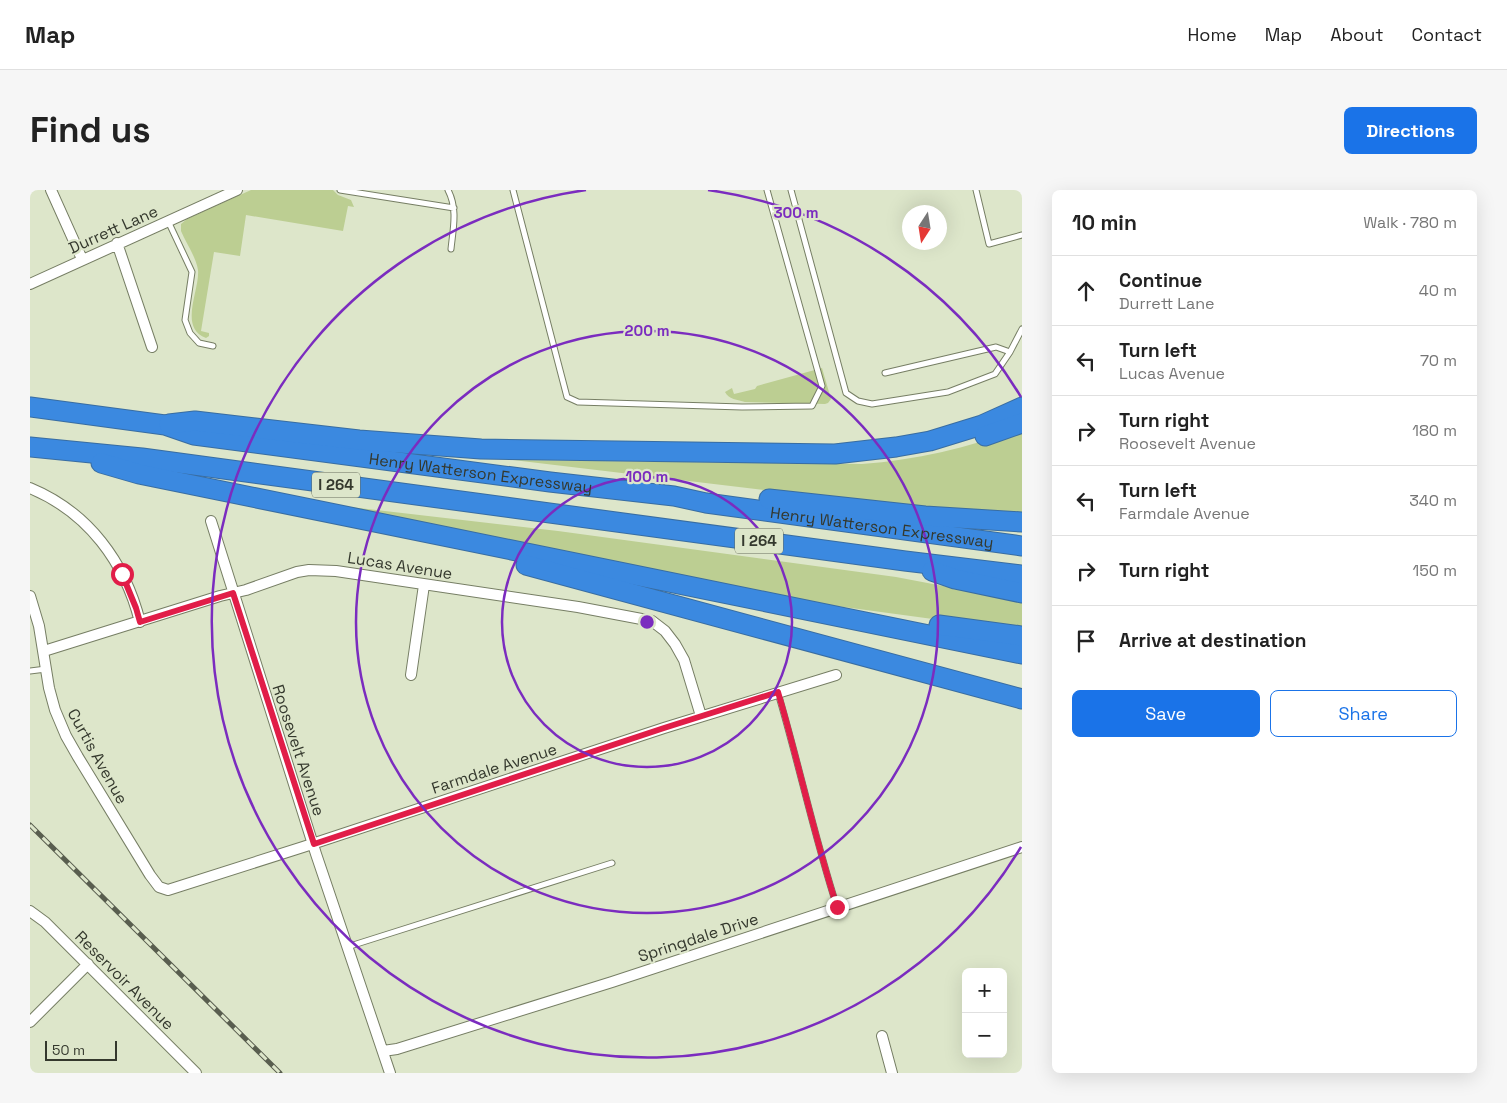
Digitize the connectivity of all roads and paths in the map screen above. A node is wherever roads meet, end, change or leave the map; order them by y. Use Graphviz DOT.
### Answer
graph roads {
  1 [pos="51,190"];
  2 [pos="236,190"];
  3 [pos="340,190"];
  4 [pos="448,190"];
  5 [pos="513,190"];
  6 [pos="767,190"];
  7 [pos="791,190"];
  8 [pos="976,190"];
  9 [pos="454,208"];
  10 [pos="168,221"];
  11 [pos="1022,235"];
  12 [pos="118,244"];
  13 [pos="451,249"];
  14 [pos="82,259"];
  15 [pos="30,284"];
  16 [pos="1022,329"];
  17 [pos="213,346"];
  18 [pos="152,347"];
  19 [pos="1010,352"];
  20 [pos="885,373"];
  21 [pos="30,407"];
  22 [pos="1022,407"];
  23 [pos="1022,423"];
  24 [pos="165,425"];
  25 [pos="30,447"];
  26 [pos="61,450"];
  27 [pos="835,454"];
  28 [pos="30,488"];
  29 [pos="674,496"];
  30 [pos="211,521"];
  31 [pos="1022,522"];
  32 [pos="465,540"];
  33 [pos="1022,546"];
  34 [pos="905,561"];
  35 [pos="1022,574"];
  36 [pos="424,584"];
  37 [pos="233,593"];
  38 [pos="1022,593"];
  39 [pos="30,596"];
  40 [pos="140,622"];
  41 [pos="883,626"];
  42 [pos="1022,636"];
  43 [pos="44,651"];
  44 [pos="1022,654"];
  45 [pos="46,669"];
  46 [pos="30,671"];
  47 [pos="411,675"];
  48 [pos="836,675"];
  49 [pos="778,692"];
  50 [pos="1022,699"];
  51 [pos="701,716"];
  52 [pos="314,844"];
  53 [pos="1022,847"];
  54 [pos="612,863"];
  55 [pos="162,889"];
  56 [pos="837,907"];
  57 [pos="30,911"];
  58 [pos="347,947"];
  59 [pos="88,964"];
  60 [pos="30,1022"];
  61 [pos="882,1036"];
  62 [pos="383,1051"];
  63 [pos="196,1073"];
  64 [pos="390,1073"];
  65 [pos="892,1073"];
  1 -- 14 [label="street"];
  2 -- 10 [label="street, Durrett Lane"];
  3 -- 9 [label="lane"];
  4 -- 9 [label="lane"];
  5 -- 6 [label="lane"];
  7 -- 19 [label="lane"];
  8 -- 11 [label="lane"];
  9 -- 13 [label="lane"];
  10 -- 12 [label="street, Durrett Lane"];
  10 -- 17 [label="lane"];
  12 -- 14 [label="street, Durrett Lane"];
  12 -- 18 [label="street"];
  14 -- 15 [label="street, Durrett Lane"];
  16 -- 19 [label="lane"];
  19 -- 20 [label="lane"];
  21 -- 24 [label="highway, Henry Watterson Expressway / I 264"];
  22 -- 27 [label="highway"];
  23 -- 27 [label="highway"];
  24 -- 27 [label="highway"];
  24 -- 29 [label="highway, Henry Watterson Expressway / I 264"];
  25 -- 26 [label="highway, Henry Watterson Expressway / I 264"];
  26 -- 32 [label="highway"];
  26 -- 34 [label="highway, Henry Watterson Expressway / I 264"];
  28 -- 40 [label="street"];
  29 -- 31 [label="highway"];
  29 -- 33 [label="highway, Henry Watterson Expressway / I 264"];
  30 -- 37 [label="street, Roosevelt Avenue"];
  32 -- 41 [label="highway"];
  32 -- 50 [label="highway"];
  34 -- 35 [label="highway, Henry Watterson Expressway / I 264"];
  34 -- 38 [label="highway"];
  36 -- 37 [label="street, Lucas Avenue"];
  36 -- 47 [label="street"];
  36 -- 51 [label="street, Lucas Avenue"];
  37 -- 40 [label="street, Lucas Avenue"];
  37 -- 52 [label="street, Roosevelt Avenue"];
  39 -- 43 [label="street, Curtis Avenue"];
  40 -- 43 [label="street, Lucas Avenue"];
  41 -- 42 [label="highway"];
  41 -- 44 [label="highway"];
  43 -- 45 [label="street, Curtis Avenue"];
  45 -- 46 [label="lane"];
  45 -- 55 [label="street, Curtis Avenue"];
  48 -- 49 [label="street, Farmdale Avenue"];
  49 -- 51 [label="street, Farmdale Avenue"];
  49 -- 56 [label="lane"];
  51 -- 52 [label="street, Farmdale Avenue"];
  52 -- 55 [label="street, Farmdale Avenue"];
  52 -- 58 [label="street, Roosevelt Avenue"];
  53 -- 56 [label="street, Springdale Drive"];
  54 -- 58 [label="lane"];
  56 -- 62 [label="street, Springdale Drive"];
  57 -- 59 [label="street, Reservoir Avenue"];
  58 -- 62 [label="street, Roosevelt Avenue"];
  59 -- 60 [label="street"];
  59 -- 63 [label="street, Reservoir Avenue"];
  61 -- 65 [label="street"];
  62 -- 64 [label="street, Roosevelt Avenue"];
}
